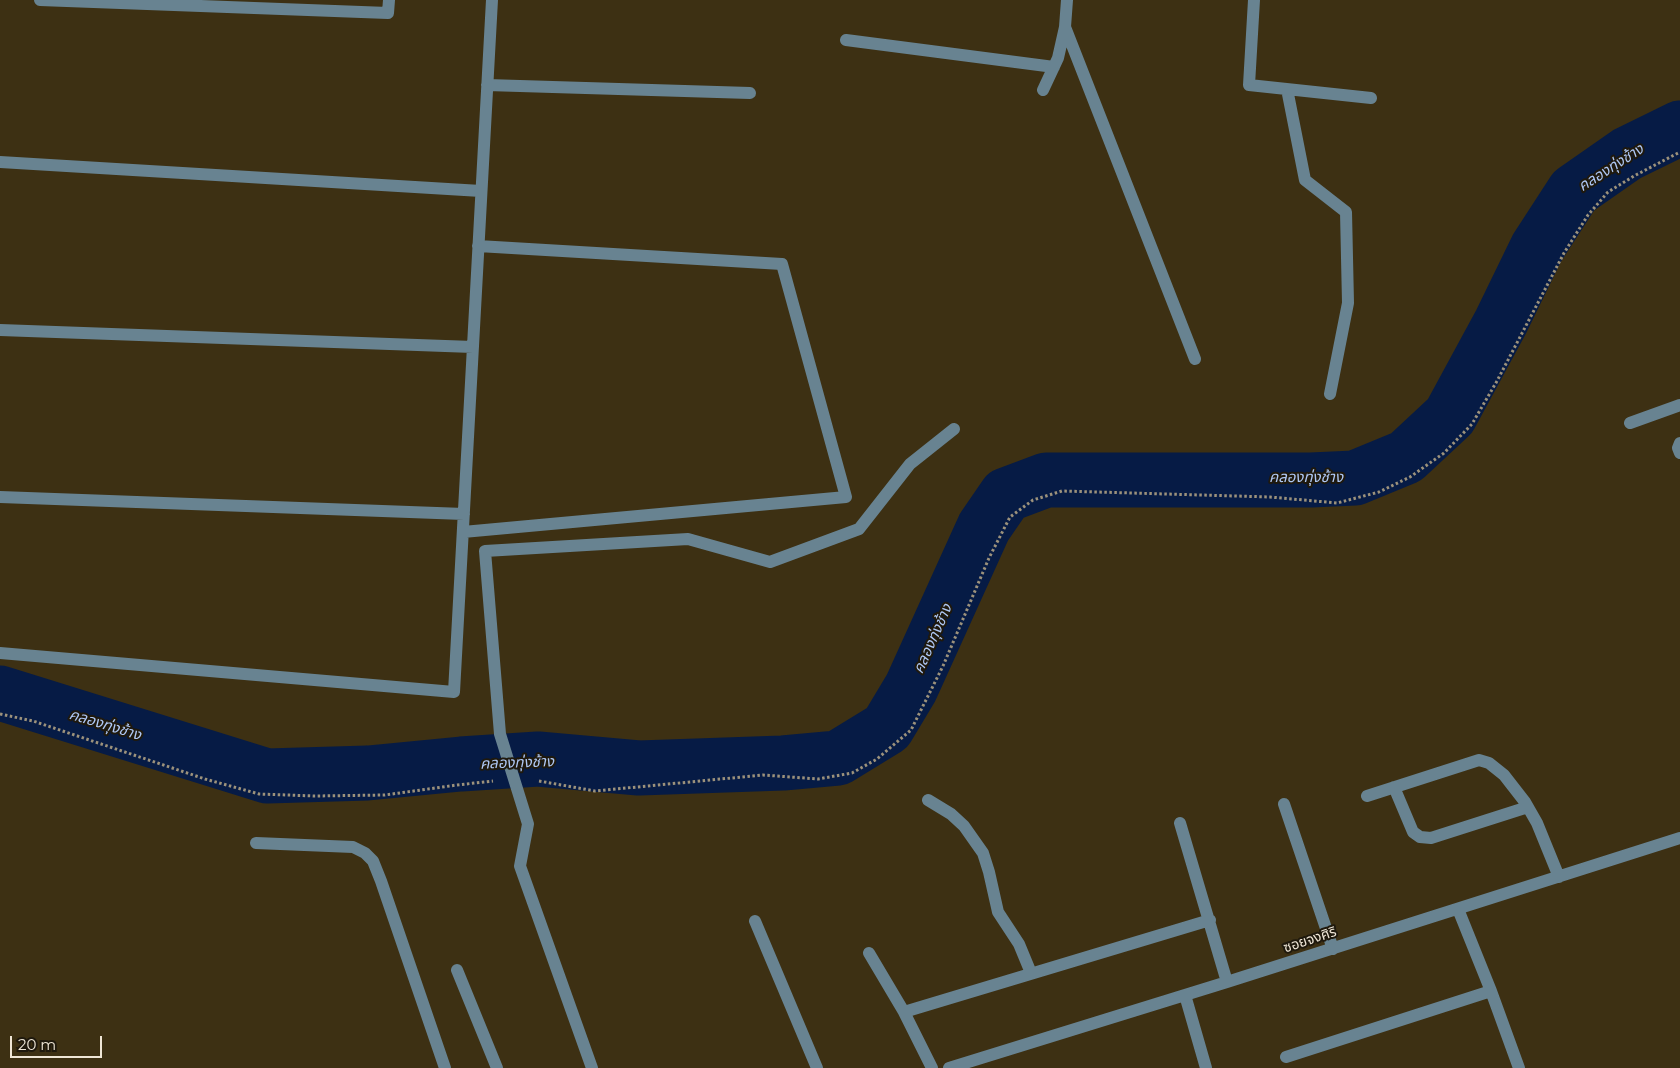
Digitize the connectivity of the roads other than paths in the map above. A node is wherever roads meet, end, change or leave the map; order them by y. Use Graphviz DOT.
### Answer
graph roads {
  1 [pos="40,0"];
  2 [pos="389,0"];
  3 [pos="492,0"];
  4 [pos="1068,0"];
  5 [pos="1254,0"];
  6 [pos="1065,27"];
  7 [pos="846,40"];
  8 [pos="1054,67"];
  9 [pos="487,85"];
  10 [pos="1286,89"];
  11 [pos="1044,90"];
  12 [pos="750,93"];
  13 [pos="1372,98"];
  14 [pos="0,162"];
  15 [pos="481,191"];
  16 [pos="478,246"];
  17 [pos="0,330"];
  18 [pos="473,347"];
  19 [pos="1195,359"];
  20 [pos="1330,394"];
  21 [pos="1680,405"];
  22 [pos="1630,423"];
  23 [pos="954,430"];
  24 [pos="1680,443"];
  25 [pos="1680,454"];
  26 [pos="0,498"];
  27 [pos="464,514"];
  28 [pos="463,532"];
  29 [pos="0,653"];
  30 [pos="1394,787"];
  31 [pos="1367,796"];
  32 [pos="928,800"];
  33 [pos="1284,804"];
  34 [pos="1528,807"];
  35 [pos="1180,823"];
  36 [pos="1680,838"];
  37 [pos="256,842"];
  38 [pos="1558,877"];
  39 [pos="1458,909"];
  40 [pos="1210,920"];
  41 [pos="755,921"];
  42 [pos="1333,948"];
  43 [pos="870,953"];
  44 [pos="457,970"];
  45 [pos="1031,973"];
  46 [pos="1227,982"];
  47 [pos="1491,991"];
  48 [pos="1185,995"];
  49 [pos="904,1012"];
  50 [pos="1286,1058"];
  51 [pos="445,1068"];
  52 [pos="497,1068"];
  53 [pos="592,1068"];
  54 [pos="817,1068"];
  55 [pos="932,1068"];
  56 [pos="949,1068"];
  57 [pos="1206,1068"];
  58 [pos="1519,1068"];
  1 -- 2 [label="street"];
  3 -- 9 [label="street"];
  4 -- 6 [label="street"];
  5 -- 10 [label="street"];
  6 -- 8 [label="street"];
  6 -- 19 [label="street"];
  7 -- 8 [label="street"];
  8 -- 11 [label="street"];
  9 -- 12 [label="street"];
  9 -- 15 [label="street"];
  10 -- 13 [label="street"];
  10 -- 20 [label="street"];
  14 -- 15 [label="street"];
  15 -- 16 [label="street"];
  16 -- 18 [label="street"];
  16 -- 28 [label="street"];
  17 -- 18 [label="street"];
  18 -- 27 [label="street"];
  21 -- 22 [label="street"];
  23 -- 53 [label="street"];
  24 -- 25 [label="street"];
  26 -- 27 [label="street"];
  27 -- 28 [label="street"];
  28 -- 29 [label="street"];
  30 -- 31 [label="street"];
  30 -- 34 [label="street"];
  30 -- 34 [label="street"];
  32 -- 45 [label="street"];
  33 -- 42 [label="street"];
  34 -- 38 [label="street"];
  35 -- 40 [label="street"];
  36 -- 38 [label="street, ซอยจงศิริ"];
  37 -- 51 [label="street"];
  38 -- 39 [label="street, ซอยจงศิริ"];
  39 -- 42 [label="street, ซอยจงศิริ"];
  39 -- 47 [label="street"];
  40 -- 45 [label="street"];
  40 -- 46 [label="street"];
  41 -- 54 [label="street"];
  42 -- 46 [label="street, ซอยจงศิริ"];
  43 -- 49 [label="street"];
  44 -- 52 [label="street"];
  45 -- 49 [label="street"];
  46 -- 48 [label="street, ซอยจงศิริ"];
  47 -- 50 [label="street"];
  47 -- 58 [label="street"];
  48 -- 56 [label="street, ซอยจงศิริ"];
  48 -- 57 [label="street"];
  49 -- 55 [label="street"];
}
